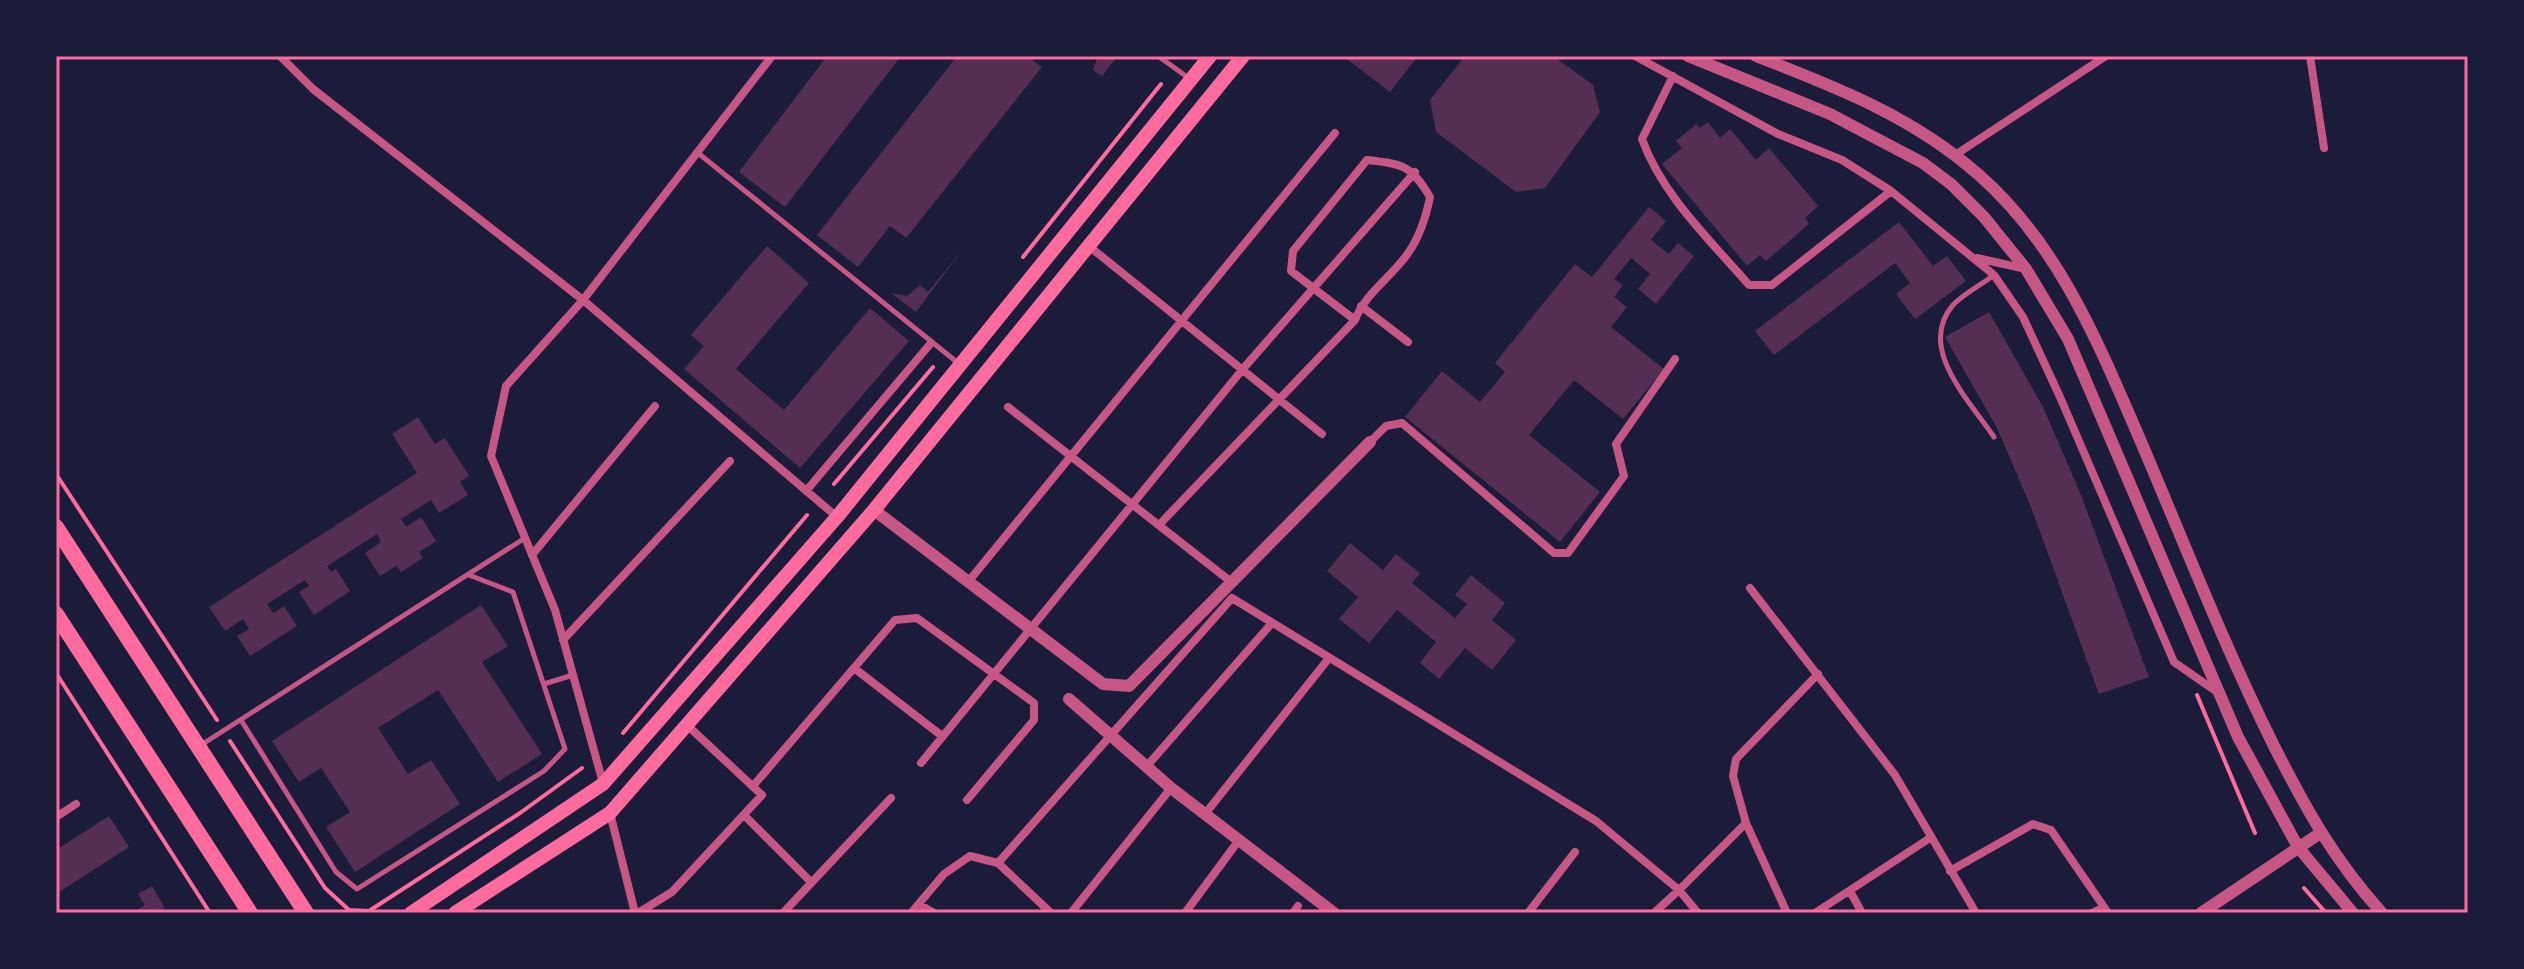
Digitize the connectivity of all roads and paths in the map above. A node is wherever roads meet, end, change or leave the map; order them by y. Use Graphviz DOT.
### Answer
graph roads {
  1 [pos="280,56"];
  2 [pos="772,56"];
  3 [pos="1158,56"];
  4 [pos="1210,56"];
  5 [pos="1243,56"];
  6 [pos="1635,56"];
  7 [pos="1688,56"];
  8 [pos="1756,56"];
  9 [pos="2106,56"];
  10 [pos="2310,56"];
  11 [pos="1673,76"];
  12 [pos="1191,80"];
  13 [pos="1161,84"];
  14 [pos="1335,133"];
  15 [pos="2324,148"];
  16 [pos="698,153"];
  17 [pos="1955,155"];
  18 [pos="1415,172"];
  19 [pos="1891,191"];
  20 [pos="1090,247"];
  21 [pos="1976,258"];
  22 [pos="1015,267"];
  23 [pos="2026,269"];
  24 [pos="1994,275"];
  25 [pos="1316,289"];
  26 [pos="583,300"];
  27 [pos="1361,306"];
  28 [pos="1355,320"];
  29 [pos="1182,322"];
  30 [pos="1408,342"];
  31 [pos="931,343"];
  32 [pos="1675,359"];
  33 [pos="935,365"];
  34 [pos="962,366"];
  35 [pos="1242,370"];
  36 [pos="1280,402"];
  37 [pos="655,406"];
  38 [pos="1008,407"];
  39 [pos="1322,434"];
  40 [pos="1994,437"];
  41 [pos="1370,442"];
  42 [pos="1070,458"];
  43 [pos="730,461"];
  44 [pos="56,474"];
  45 [pos="834,484"];
  46 [pos="806,491"];
  47 [pos="1132,504"];
  48 [pos="874,510"];
  49 [pos="807,515"];
  50 [pos="837,517"];
  51 [pos="1159,525"];
  52 [pos="56,527"];
  53 [pos="525,538"];
  54 [pos="532,555"];
  55 [pos="469,575"];
  56 [pos="1230,581"];
  57 [pos="968,582"];
  58 [pos="1750,588"];
  59 [pos="56,614"];
  60 [pos="1272,623"];
  61 [pos="1031,628"];
  62 [pos="563,640"];
  63 [pos="1329,658"];
  64 [pos="854,668"];
  65 [pos="56,673"];
  66 [pos="992,673"];
  67 [pos="1818,674"];
  68 [pos="573,675"];
  69 [pos="544,684"];
  70 [pos="2194,688"];
  71 [pos="2218,692"];
  72 [pos="1069,699"];
  73 [pos="241,720"];
  74 [pos="688,726"];
  75 [pos="223,731"];
  76 [pos="1112,734"];
  77 [pos="621,735"];
  78 [pos="942,736"];
  79 [pos="197,747"];
  80 [pos="921,763"];
  81 [pos="1147,766"];
  82 [pos="582,768"];
  83 [pos="603,784"];
  84 [pos="753,786"];
  85 [pos="1171,788"];
  86 [pos="891,798"];
  87 [pos="967,800"];
  88 [pos="76,804"];
  89 [pos="610,813"];
  90 [pos="1205,814"];
  91 [pos="744,815"];
  92 [pos="56,817"];
  93 [pos="1746,823"];
  94 [pos="2255,833"];
  95 [pos="2319,834"];
  96 [pos="1930,838"];
  97 [pos="1239,840"];
  98 [pos="2298,847"];
  99 [pos="1575,852"];
  100 [pos="998,863"];
  101 [pos="1950,871"];
  102 [pos="810,881"];
  103 [pos="2304,888"];
  104 [pos="1679,890"];
  105 [pos="1850,891"];
  106 [pos="920,905"];
  107 [pos="2106,910"];
  108 [pos="1329,912"];
  109 [pos="210,913"];
  110 [pos="250,913"];
  111 [pos="306,913"];
  112 [pos="411,913"];
  113 [pos="455,913"];
  114 [pos="636,913"];
  115 [pos="783,913"];
  116 [pos="911,913"];
  117 [pos="934,913"];
  118 [pos="1051,913"];
  119 [pos="1071,913"];
  120 [pos="1185,913"];
  121 [pos="1528,913"];
  122 [pos="1654,913"];
  123 [pos="1698,913"];
  124 [pos="1787,913"];
  125 [pos="1815,913"];
  126 [pos="1862,913"];
  127 [pos="1976,913"];
  128 [pos="2092,913"];
  129 [pos="2201,913"];
  130 [pos="2326,913"];
  131 [pos="2353,913"];
  132 [pos="2382,913"];
  1 -- 26 [label="street"];
  2 -- 16 [label="street"];
  3 -- 12 [label="lane"];
  4 -- 12 [label="main road"];
  5 -- 20 [label="main road"];
  6 -- 11 [label="street"];
  7 -- 23 [label="street"];
  8 -- 17 [label="street"];
  9 -- 17 [label="street"];
  10 -- 15 [label="street"];
  11 -- 19 [label="street"];
  11 -- 19 [label="street"];
  12 -- 34 [label="main road"];
  13 -- 22 [label="path"];
  14 -- 29 [label="street"];
  16 -- 26 [label="street"];
  16 -- 31 [label="lane"];
  17 -- 95 [label="street"];
  18 -- 25 [label="street"];
  18 -- 25 [label="street"];
  18 -- 27 [label="street"];
  19 -- 21 [label="street"];
  20 -- 29 [label="street"];
  20 -- 48 [label="main road"];
  21 -- 23 [label="street"];
  21 -- 24 [label="street"];
  23 -- 71 [label="street"];
  24 -- 40 [label="lane"];
  24 -- 71 [label="street"];
  25 -- 28 [label="street"];
  25 -- 35 [label="street"];
  26 -- 46 [label="street"];
  26 -- 53 [label="street"];
  27 -- 28 [label="street"];
  27 -- 30 [label="street"];
  28 -- 36 [label="street"];
  29 -- 35 [label="street"];
  29 -- 42 [label="street"];
  31 -- 34 [label="lane"];
  31 -- 46 [label="street"];
  32 -- 41 [label="street"];
  33 -- 45 [label="path"];
  34 -- 50 [label="main road"];
  35 -- 36 [label="street"];
  35 -- 47 [label="street"];
  36 -- 39 [label="street"];
  36 -- 51 [label="street"];
  37 -- 54 [label="street"];
  38 -- 42 [label="street"];
  41 -- 56 [label="street"];
  42 -- 47 [label="street"];
  42 -- 57 [label="street"];
  43 -- 62 [label="street"];
  44 -- 75 [label="path"];
  46 -- 50 [label="street"];
  47 -- 51 [label="street"];
  47 -- 61 [label="street"];
  48 -- 57 [label="street"];
  48 -- 74 [label="main road"];
  49 -- 77 [label="path"];
  50 -- 83 [label="main road"];
  51 -- 56 [label="street"];
  52 -- 79 [label="main road"];
  53 -- 54 [label="street"];
  53 -- 55 [label="lane"];
  54 -- 62 [label="street"];
  55 -- 69 [label="lane"];
  55 -- 73 [label="lane"];
  56 -- 61 [label="street"];
  57 -- 61 [label="street"];
  58 -- 67 [label="street"];
  59 -- 110 [label="main road"];
  60 -- 63 [label="street"];
  60 -- 76 [label="street"];
  60 -- 81 [label="street"];
  61 -- 66 [label="street"];
  62 -- 68 [label="street"];
  63 -- 90 [label="street"];
  63 -- 104 [label="street"];
  64 -- 66 [label="street"];
  64 -- 78 [label="street"];
  64 -- 84 [label="street"];
  65 -- 109 [label="path"];
  66 -- 78 [label="street"];
  66 -- 87 [label="street"];
  67 -- 93 [label="street"];
  67 -- 96 [label="street"];
  68 -- 69 [label="lane"];
  68 -- 83 [label="street"];
  69 -- 73 [label="lane"];
  70 -- 94 [label="path"];
  71 -- 98 [label="street"];
  72 -- 76 [label="street"];
  73 -- 75 [label="lane"];
  74 -- 84 [label="street"];
  74 -- 89 [label="main road"];
  75 -- 79 [label="lane"];
  75 -- 82 [label="path"];
  76 -- 81 [label="street"];
  76 -- 100 [label="street"];
  78 -- 80 [label="street"];
  79 -- 111 [label="main road"];
  81 -- 85 [label="street"];
  83 -- 112 [label="main road"];
  84 -- 91 [label="street"];
  85 -- 90 [label="street"];
  85 -- 119 [label="street"];
  86 -- 102 [label="street"];
  88 -- 92 [label="street"];
  89 -- 113 [label="main road"];
  89 -- 114 [label="street"];
  90 -- 97 [label="street"];
  91 -- 102 [label="street"];
  91 -- 114 [label="street"];
  93 -- 104 [label="street"];
  93 -- 124 [label="street"];
  95 -- 98 [label="street"];
  95 -- 132 [label="street"];
  96 -- 101 [label="street"];
  96 -- 105 [label="street"];
  97 -- 108 [label="street"];
  97 -- 120 [label="street"];
  98 -- 129 [label="street"];
  98 -- 131 [label="street"];
  99 -- 121 [label="street"];
  100 -- 106 [label="street"];
  100 -- 118 [label="street"];
  101 -- 107 [label="street"];
  101 -- 127 [label="street"];
  102 -- 115 [label="street"];
  103 -- 130 [label="path"];
  104 -- 122 [label="street"];
  104 -- 123 [label="street"];
  105 -- 125 [label="street"];
  105 -- 126 [label="street"];
  106 -- 116 [label="street"];
  106 -- 117 [label="street"];
  107 -- 128 [label="street"];
}
